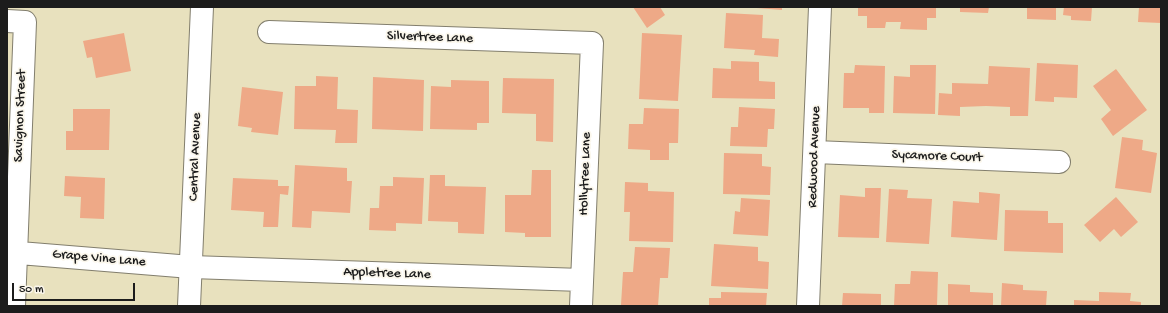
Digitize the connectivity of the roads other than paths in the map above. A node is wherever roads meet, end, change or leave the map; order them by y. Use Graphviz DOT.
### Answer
graph roads {
  1 [pos="202,7"];
  2 [pos="820,7"];
  3 [pos="16,22"];
  4 [pos="268,32"];
  5 [pos="592,43"];
  6 [pos="815,152"];
  7 [pos="1059,162"];
  8 [pos="11,252"];
  9 [pos="191,267"];
  10 [pos="582,280"];
  11 [pos="14,306"];
  12 [pos="189,306"];
  13 [pos="581,306"];
  14 [pos="808,306"];
  1 -- 9 [label="street, Central Avenue"];
  2 -- 6 [label="street, Redwood Avenue"];
  3 -- 8 [label="street, Savignon Street"];
  4 -- 5 [label="street, Silvertree Lane"];
  5 -- 10 [label="street, Hollytree Lane"];
  6 -- 7 [label="street, Sycamore Court"];
  6 -- 14 [label="street, Redwood Avenue"];
  8 -- 9 [label="street, Grape Vine Lane"];
  8 -- 11 [label="street, Savignon Street"];
  9 -- 10 [label="street, Appletree Lane"];
  9 -- 12 [label="street, Central Avenue"];
  10 -- 13 [label="street, Hollytree Lane"];
}
